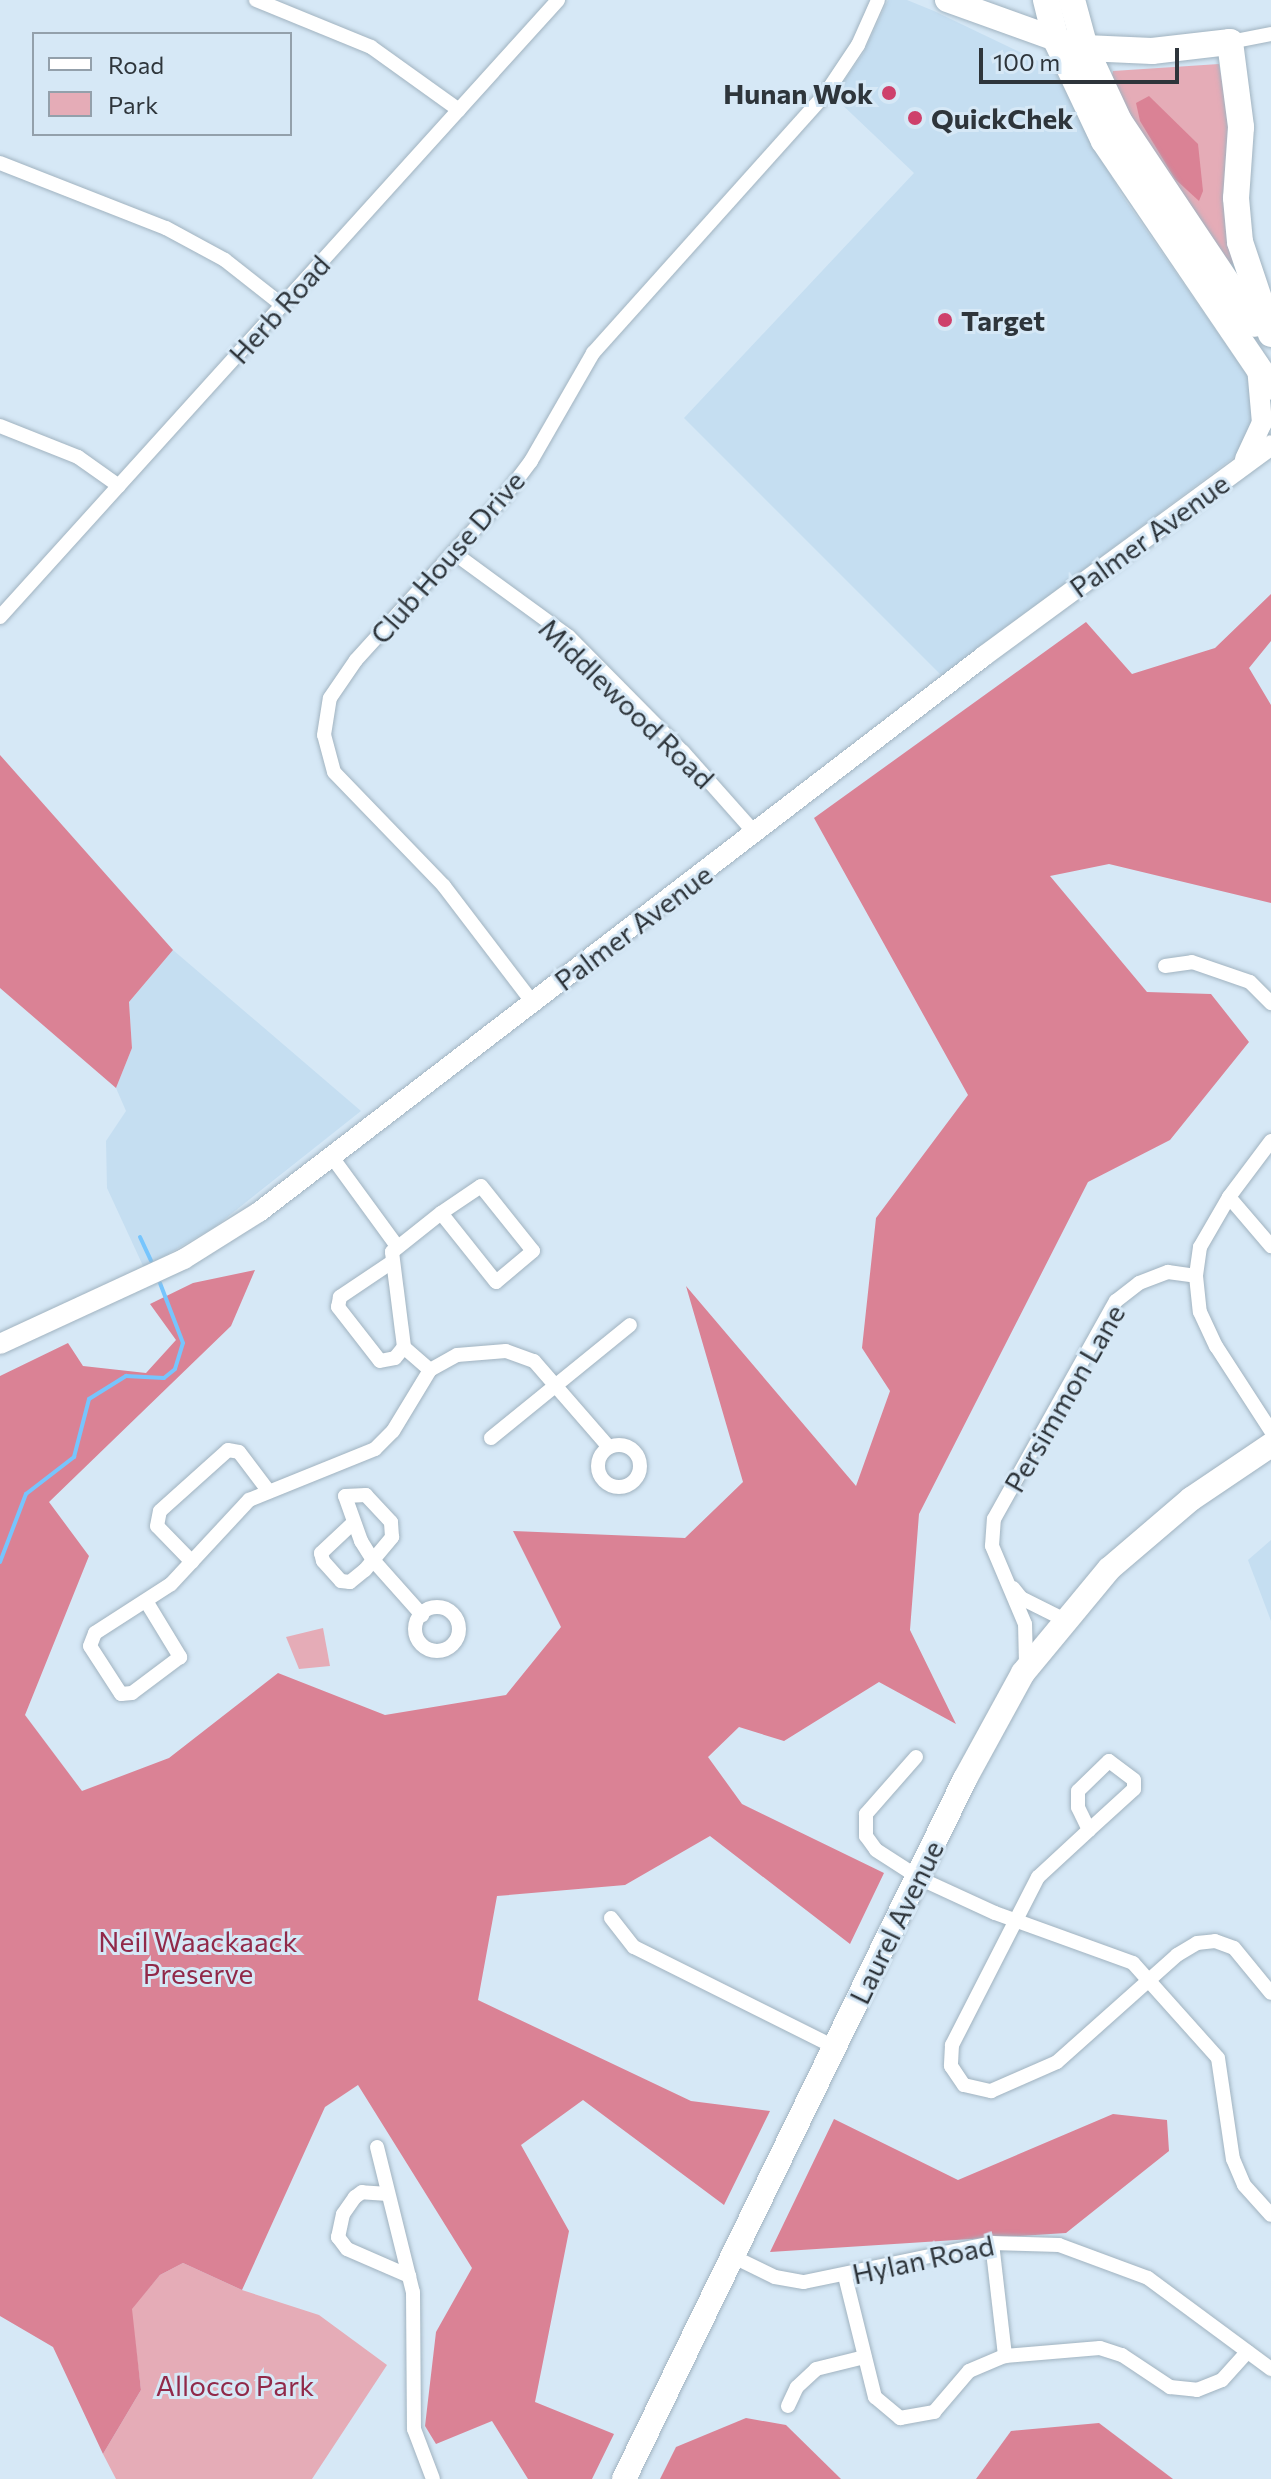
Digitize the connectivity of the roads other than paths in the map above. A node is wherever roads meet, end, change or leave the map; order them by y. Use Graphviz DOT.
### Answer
graph roads {
  1 [pos="256,0"];
  2 [pos="558,0"];
  3 [pos="878,0"];
  4 [pos="947,0"];
  5 [pos="1046,0"];
  6 [pos="1072,0"];
  7 [pos="1271,34"];
  8 [pos="1056,40"];
  9 [pos="1230,42"];
  10 [pos="1085,48"];
  11 [pos="459,110"];
  12 [pos="0,163"];
  13 [pos="282,305"];
  14 [pos="1271,334"];
  15 [pos="1266,367"];
  16 [pos="0,426"];
  17 [pos="1271,445"];
  18 [pos="1240,468"];
  19 [pos="119,486"];
  20 [pos="454,553"];
  21 [pos="0,617"];
  22 [pos="755,833"];
  23 [pos="1165,966"];
  24 [pos="533,1003"];
  25 [pos="1271,1003"];
  26 [pos="1271,1141"];
  27 [pos="332,1157"];
  28 [pos="1229,1197"];
  29 [pos="441,1213"];
  30 [pos="397,1246"];
  31 [pos="1271,1246"];
  32 [pos="392,1262"];
  33 [pos="1196,1276"];
  34 [pos="630,1325"];
  35 [pos="0,1344"];
  36 [pos="404,1347"];
  37 [pos="430,1370"];
  38 [pos="557,1385"];
  39 [pos="1271,1431"];
  40 [pos="491,1438"];
  41 [pos="1271,1445"];
  42 [pos="608,1446"];
  43 [pos="267,1489"];
  44 [pos="353,1523"];
  45 [pos="373,1560"];
  46 [pos="192,1562"];
  47 [pos="1003,1575"];
  48 [pos="146,1601"];
  49 [pos="422,1615"];
  50 [pos="1063,1619"];
  51 [pos="1025,1671"];
  52 [pos="916,1757"];
  53 [pos="1089,1830"];
  54 [pos="921,1879"];
  55 [pos="611,1918"];
  56 [pos="1015,1921"];
  57 [pos="1150,1981"];
  58 [pos="1271,1993"];
  59 [pos="835,2047"];
  60 [pos="377,2147"];
  61 [pos="388,2194"];
  62 [pos="1269,2211"];
  63 [pos="992,2243"];
  64 [pos="736,2258"];
  65 [pos="409,2276"];
  66 [pos="845,2276"];
  67 [pos="1247,2352"];
  68 [pos="1005,2356"];
  69 [pos="865,2357"];
  70 [pos="1268,2362"];
  71 [pos="788,2406"];
  72 [pos="427,2477"];
  73 [pos="624,2479"];
  1 -- 11 [label="street"];
  2 -- 11 [label="street, Herb Road"];
  3 -- 20 [label="street, Club House Drive"];
  4 -- 8 [label="main road"];
  5 -- 8 [label="highway"];
  6 -- 10 [label="highway"];
  7 -- 9 [label="street"];
  8 -- 10 [label="main road"];
  8 -- 15 [label="highway"];
  9 -- 10 [label="highway"];
  9 -- 14 [label="highway"];
  10 -- 15 [label="highway"];
  11 -- 13 [label="street, Herb Road"];
  12 -- 13 [label="street"];
  13 -- 19 [label="street, Herb Road"];
  15 -- 18 [label="street, Palmer Avenue"];
  16 -- 19 [label="street"];
  17 -- 18 [label="street, Palmer Avenue"];
  18 -- 22 [label="street, Palmer Avenue"];
  19 -- 21 [label="street, Herb Road"];
  20 -- 22 [label="street, Middlewood Road"];
  20 -- 24 [label="street, Club House Drive"];
  22 -- 24 [label="street, Palmer Avenue"];
  23 -- 25 [label="street"];
  24 -- 27 [label="street, Palmer Avenue"];
  26 -- 28 [label="street"];
  27 -- 30 [label="street"];
  27 -- 35 [label="street, Palmer Avenue"];
  28 -- 31 [label="street"];
  28 -- 33 [label="street"];
  29 -- 29 [label="street"];
  29 -- 30 [label="street"];
  30 -- 32 [label="street"];
  32 -- 36 [label="street"];
  32 -- 36 [label="street"];
  33 -- 39 [label="street"];
  33 -- 47 [label="street, Persimmon Lane"];
  34 -- 38 [label="street"];
  36 -- 37 [label="street"];
  37 -- 38 [label="street"];
  37 -- 43 [label="street"];
  38 -- 40 [label="street"];
  38 -- 42 [label="street"];
  41 -- 50 [label="main road, Laurel Avenue"];
  42 -- 42 [label="street"];
  43 -- 46 [label="street"];
  43 -- 46 [label="street"];
  44 -- 45 [label="street"];
  44 -- 45 [label="street"];
  44 -- 45 [label="street"];
  45 -- 49 [label="street"];
  46 -- 48 [label="street"];
  47 -- 50 [label="street, Persimmon Lane"];
  47 -- 51 [label="street, Persimmon Lane"];
  48 -- 48 [label="street"];
  50 -- 51 [label="main road, Laurel Avenue"];
  51 -- 54 [label="main road, Laurel Avenue"];
  52 -- 54 [label="street"];
  53 -- 53 [label="street"];
  53 -- 56 [label="street"];
  54 -- 56 [label="street"];
  54 -- 59 [label="main road, Laurel Avenue"];
  55 -- 59 [label="street"];
  56 -- 57 [label="street"];
  56 -- 57 [label="street"];
  57 -- 58 [label="street"];
  57 -- 62 [label="street"];
  59 -- 64 [label="main road, Laurel Avenue"];
  60 -- 61 [label="street"];
  61 -- 65 [label="street"];
  61 -- 65 [label="street"];
  63 -- 66 [label="street, Hylan Road"];
  63 -- 67 [label="street, Hylan Road"];
  63 -- 68 [label="street"];
  64 -- 66 [label="street, Hylan Road"];
  64 -- 73 [label="main road, Laurel Avenue"];
  65 -- 72 [label="street"];
  66 -- 69 [label="street"];
  67 -- 68 [label="street"];
  67 -- 70 [label="street, Hylan Road"];
  68 -- 69 [label="street"];
  69 -- 71 [label="street"];
}
